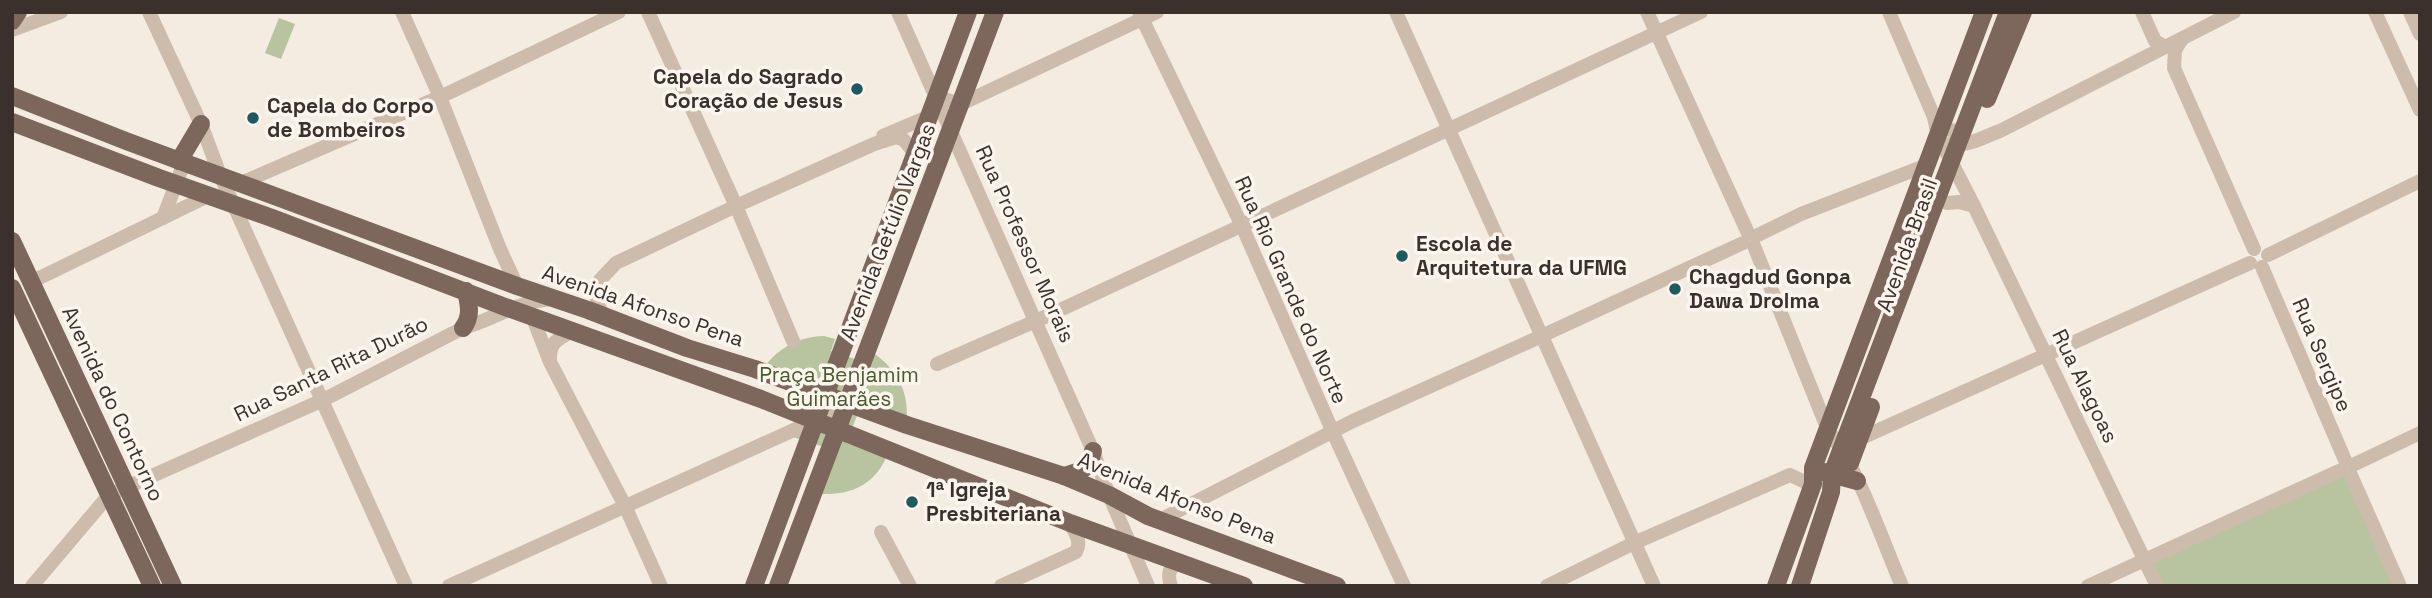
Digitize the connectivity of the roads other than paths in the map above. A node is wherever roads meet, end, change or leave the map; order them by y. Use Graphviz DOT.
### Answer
graph roads {
  1 [pos="61,12"];
  2 [pos="149,12"];
  3 [pos="402,12"];
  4 [pos="619,12"];
  5 [pos="648,12"];
  6 [pos="898,12"];
  7 [pos="968,12"];
  8 [pos="995,12"];
  9 [pos="1157,12"];
  10 [pos="1396,12"];
  11 [pos="1647,12"];
  12 [pos="1701,12"];
  13 [pos="1889,12"];
  14 [pos="1984,12"];
  15 [pos="1997,12"];
  16 [pos="2008,12"];
  17 [pos="2023,12"];
  18 [pos="2142,12"];
  19 [pos="2234,12"];
  20 [pos="2375,12"];
  21 [pos="2410,12"];
  22 [pos="1140,16"];
  23 [pos="14,20"];
  24 [pos="1657,32"];
  25 [pos="2420,34"];
  26 [pos="2182,39"];
  27 [pos="2165,47"];
  28 [pos="2146,55"];
  29 [pos="2174,68"];
  30 [pos="12,96"];
  31 [pos="440,97"];
  32 [pos="937,97"];
  33 [pos="961,104"];
  34 [pos="2420,110"];
  35 [pos="930,116"];
  36 [pos="12,122"];
  37 [pos="201,124"];
  38 [pos="952,130"];
  39 [pos="1447,130"];
  40 [pos="1950,142"];
  41 [pos="874,144"];
  42 [pos="916,155"];
  43 [pos="182,162"];
  44 [pos="1927,165"];
  45 [pos="220,175"];
  46 [pos="2420,181"];
  47 [pos="176,183"];
  48 [pos="242,183"];
  49 [pos="210,195"];
  50 [pos="233,203"];
  51 [pos="1947,203"];
  52 [pos="736,206"];
  53 [pos="1974,206"];
  54 [pos="163,218"];
  55 [pos="1241,226"];
  56 [pos="1750,239"];
  57 [pos="12,241"];
  58 [pos="2258,259"];
  59 [pos="31,282"];
  60 [pos="517,286"];
  61 [pos="12,288"];
  62 [pos="466,291"];
  63 [pos="555,299"];
  64 [pos="508,308"];
  65 [pos="532,316"];
  66 [pos="602,316"];
  67 [pos="1035,321"];
  68 [pos="463,328"];
  69 [pos="572,331"];
  70 [pos="1542,336"];
  71 [pos="793,341"];
  72 [pos="2046,354"];
  73 [pos="550,362"];
  74 [pos="937,365"];
  75 [pos="825,395"];
  76 [pos="323,400"];
  77 [pos="847,403"];
  78 [pos="1869,414"];
  79 [pos="816,420"];
  80 [pos="1884,427"];
  81 [pos="836,429"];
  82 [pos="2420,433"];
  83 [pos="1334,435"];
  84 [pos="1859,439"];
  85 [pos="1093,451"];
  86 [pos="2348,467"];
  87 [pos="1833,469"];
  88 [pos="1064,476"];
  89 [pos="127,488"];
  90 [pos="109,495"];
  91 [pos="1109,495"];
  92 [pos="625,506"];
  93 [pos="1160,520"];
  94 [pos="1070,523"];
  95 [pos="881,532"];
  96 [pos="1634,543"];
  97 [pos="1132,546"];
  98 [pos="2146,559"];
  99 [pos="1178,561"];
  100 [pos="32,586"];
  101 [pos="152,586"];
  102 [pos="173,586"];
  103 [pos="406,586"];
  104 [pos="449,586"];
  105 [pos="661,586"];
  106 [pos="754,586"];
  107 [pos="778,586"];
  108 [pos="910,586"];
  109 [pos="1001,586"];
  110 [pos="1148,586"];
  111 [pos="1171,586"];
  112 [pos="1244,586"];
  113 [pos="1337,586"];
  114 [pos="1404,586"];
  115 [pos="1547,586"];
  116 [pos="1654,586"];
  117 [pos="1776,586"];
  118 [pos="1800,586"];
  119 [pos="1902,586"];
  120 [pos="2088,586"];
  121 [pos="2157,586"];
  122 [pos="2400,586"];
  1 -- 23 [label="street"];
  2 -- 37 [label="street"];
  3 -- 31 [label="street"];
  4 -- 31 [label="street"];
  5 -- 52 [label="street"];
  6 -- 32 [label="street, Rua Professor Morais"];
  7 -- 32 [label="main road, Avenida Getúlio Vargas"];
  8 -- 33 [label="main road, Avenida Getúlio Vargas"];
  9 -- 22 [label="street"];
  10 -- 39 [label="street"];
  11 -- 24 [label="street"];
  12 -- 24 [label="street"];
  13 -- 40 [label="street, Rua Alagoas"];
  14 -- 40 [label="main road, Avenida Brasil"];
  15 -- 40 [label="main road, Avenida Brasil"];
  16 -- 40 [label="main road, Avenida Brasil"];
  17 -- 40 [label="main road, Avenida Brasil"];
  18 -- 27 [label="street"];
  19 -- 26 [label="street"];
  20 -- 34 [label="street"];
  21 -- 25 [label="street"];
  22 -- 33 [label="street"];
  22 -- 55 [label="street, Rua Rio Grande do Norte"];
  24 -- 39 [label="street"];
  24 -- 56 [label="street"];
  26 -- 27 [label="street"];
  26 -- 29 [label="street"];
  27 -- 28 [label="street"];
  28 -- 29 [label="street"];
  28 -- 40 [label="street"];
  29 -- 58 [label="street, Rua Sergipe"];
  30 -- 43 [label="main road, Avenida Afonso Pena"];
  31 -- 48 [label="street"];
  31 -- 60 [label="street"];
  32 -- 33 [label="street"];
  32 -- 35 [label="main road, Avenida Getúlio Vargas"];
  32 -- 38 [label="street, Rua Professor Morais"];
  33 -- 38 [label="main road, Avenida Getúlio Vargas"];
  35 -- 41 [label="street"];
  35 -- 42 [label="main road, Avenida Getúlio Vargas"];
  36 -- 47 [label="main road"];
  37 -- 43 [label="main road"];
  37 -- 45 [label="street"];
  38 -- 67 [label="street, Rua Professor Morais"];
  38 -- 77 [label="main road, Avenida Getúlio Vargas"];
  39 -- 55 [label="street"];
  39 -- 70 [label="street"];
  40 -- 44 [label="main road, Avenida Brasil"];
  40 -- 51 [label="main road, Avenida Brasil"];
  40 -- 53 [label="street, Rua Alagoas"];
  40 -- 87 [label="main road, Avenida Brasil"];
  41 -- 42 [label="street"];
  41 -- 52 [label="street"];
  42 -- 75 [label="main road, Avenida Getúlio Vargas"];
  43 -- 45 [label="main road, Avenida Afonso Pena"];
  43 -- 47 [label="street"];
  44 -- 56 [label="street"];
  44 -- 87 [label="main road, Avenida Brasil"];
  45 -- 48 [label="main road, Avenida Afonso Pena"];
  45 -- 50 [label="street"];
  46 -- 58 [label="street"];
  47 -- 49 [label="main road"];
  47 -- 54 [label="street"];
  48 -- 60 [label="main road, Avenida Afonso Pena"];
  49 -- 50 [label="main road"];
  49 -- 54 [label="street"];
  50 -- 62 [label="main road"];
  50 -- 76 [label="street"];
  51 -- 53 [label="street"];
  51 -- 78 [label="main road, Avenida Brasil"];
  52 -- 66 [label="street"];
  52 -- 71 [label="street"];
  53 -- 72 [label="street, Rua Alagoas"];
  54 -- 59 [label="street"];
  55 -- 67 [label="street"];
  55 -- 83 [label="street, Rua Rio Grande do Norte"];
  56 -- 70 [label="street"];
  56 -- 87 [label="street"];
  57 -- 59 [label="main road, Avenida do Contorno"];
  58 -- 72 [label="street"];
  58 -- 86 [label="street, Rua Sergipe"];
  59 -- 89 [label="main road, Avenida do Contorno"];
  60 -- 63 [label="main road, Avenida Afonso Pena"];
  61 -- 90 [label="main road, Avenida do Contorno"];
  62 -- 64 [label="main road"];
  62 -- 68 [label="main road"];
  63 -- 64 [label="street, Rua Santa Rita Durão"];
  63 -- 66 [label="main road, Avenida Afonso Pena"];
  64 -- 65 [label="main road"];
  64 -- 68 [label="street, Rua Santa Rita Durão"];
  65 -- 69 [label="main road"];
  65 -- 73 [label="street"];
  66 -- 75 [label="main road, Avenida Afonso Pena"];
  67 -- 74 [label="street"];
  67 -- 85 [label="street, Rua Professor Morais"];
  68 -- 76 [label="street, Rua Santa Rita Durão"];
  69 -- 73 [label="street"];
  69 -- 79 [label="main road"];
  70 -- 83 [label="street"];
  70 -- 96 [label="street"];
  72 -- 80 [label="street"];
  72 -- 98 [label="street, Rua Alagoas"];
  73 -- 92 [label="street"];
  75 -- 77 [label="main road, Avenida Afonso Pena"];
  75 -- 79 [label="main road, Avenida Getúlio Vargas"];
  76 -- 89 [label="street, Rua Santa Rita Durão"];
  76 -- 103 [label="street"];
  77 -- 79 [label="street"];
  77 -- 81 [label="main road, Avenida Getúlio Vargas"];
  77 -- 88 [label="main road, Avenida Afonso Pena"];
  78 -- 80 [label="street"];
  78 -- 84 [label="main road, Avenida Brasil"];
  79 -- 81 [label="main road"];
  79 -- 92 [label="street"];
  79 -- 106 [label="main road, Avenida Getúlio Vargas"];
  80 -- 84 [label="street"];
  81 -- 94 [label="main road"];
  81 -- 107 [label="main road, Avenida Getúlio Vargas"];
  82 -- 86 [label="street"];
  83 -- 93 [label="street"];
  83 -- 114 [label="street, Rua Rio Grande do Norte"];
  84 -- 87 [label="main road, Avenida Brasil"];
  85 -- 88 [label="main road"];
  85 -- 91 [label="street, Rua Professor Morais"];
  86 -- 98 [label="street"];
  86 -- 122 [label="street, Rua Sergipe"];
  87 -- 96 [label="street"];
  87 -- 117 [label="main road, Avenida Brasil"];
  87 -- 118 [label="main road, Avenida Brasil"];
  87 -- 119 [label="street"];
  88 -- 91 [label="main road, Avenida Afonso Pena"];
  89 -- 90 [label="street, Rua Santa Rita Durão"];
  89 -- 102 [label="main road, Avenida do Contorno"];
  90 -- 100 [label="street"];
  90 -- 101 [label="main road, Avenida do Contorno"];
  91 -- 93 [label="main road, Avenida Afonso Pena"];
  91 -- 97 [label="street, Rua Professor Morais"];
  92 -- 104 [label="street"];
  92 -- 105 [label="street"];
  93 -- 113 [label="main road, Avenida Afonso Pena"];
  94 -- 97 [label="main road"];
  94 -- 109 [label="street"];
  95 -- 108 [label="street"];
  96 -- 115 [label="street"];
  96 -- 116 [label="street"];
  97 -- 99 [label="main road"];
  97 -- 110 [label="street, Rua Professor Morais"];
  98 -- 120 [label="street"];
  98 -- 121 [label="street, Rua Alagoas"];
  99 -- 111 [label="street"];
  99 -- 112 [label="main road"];
}
